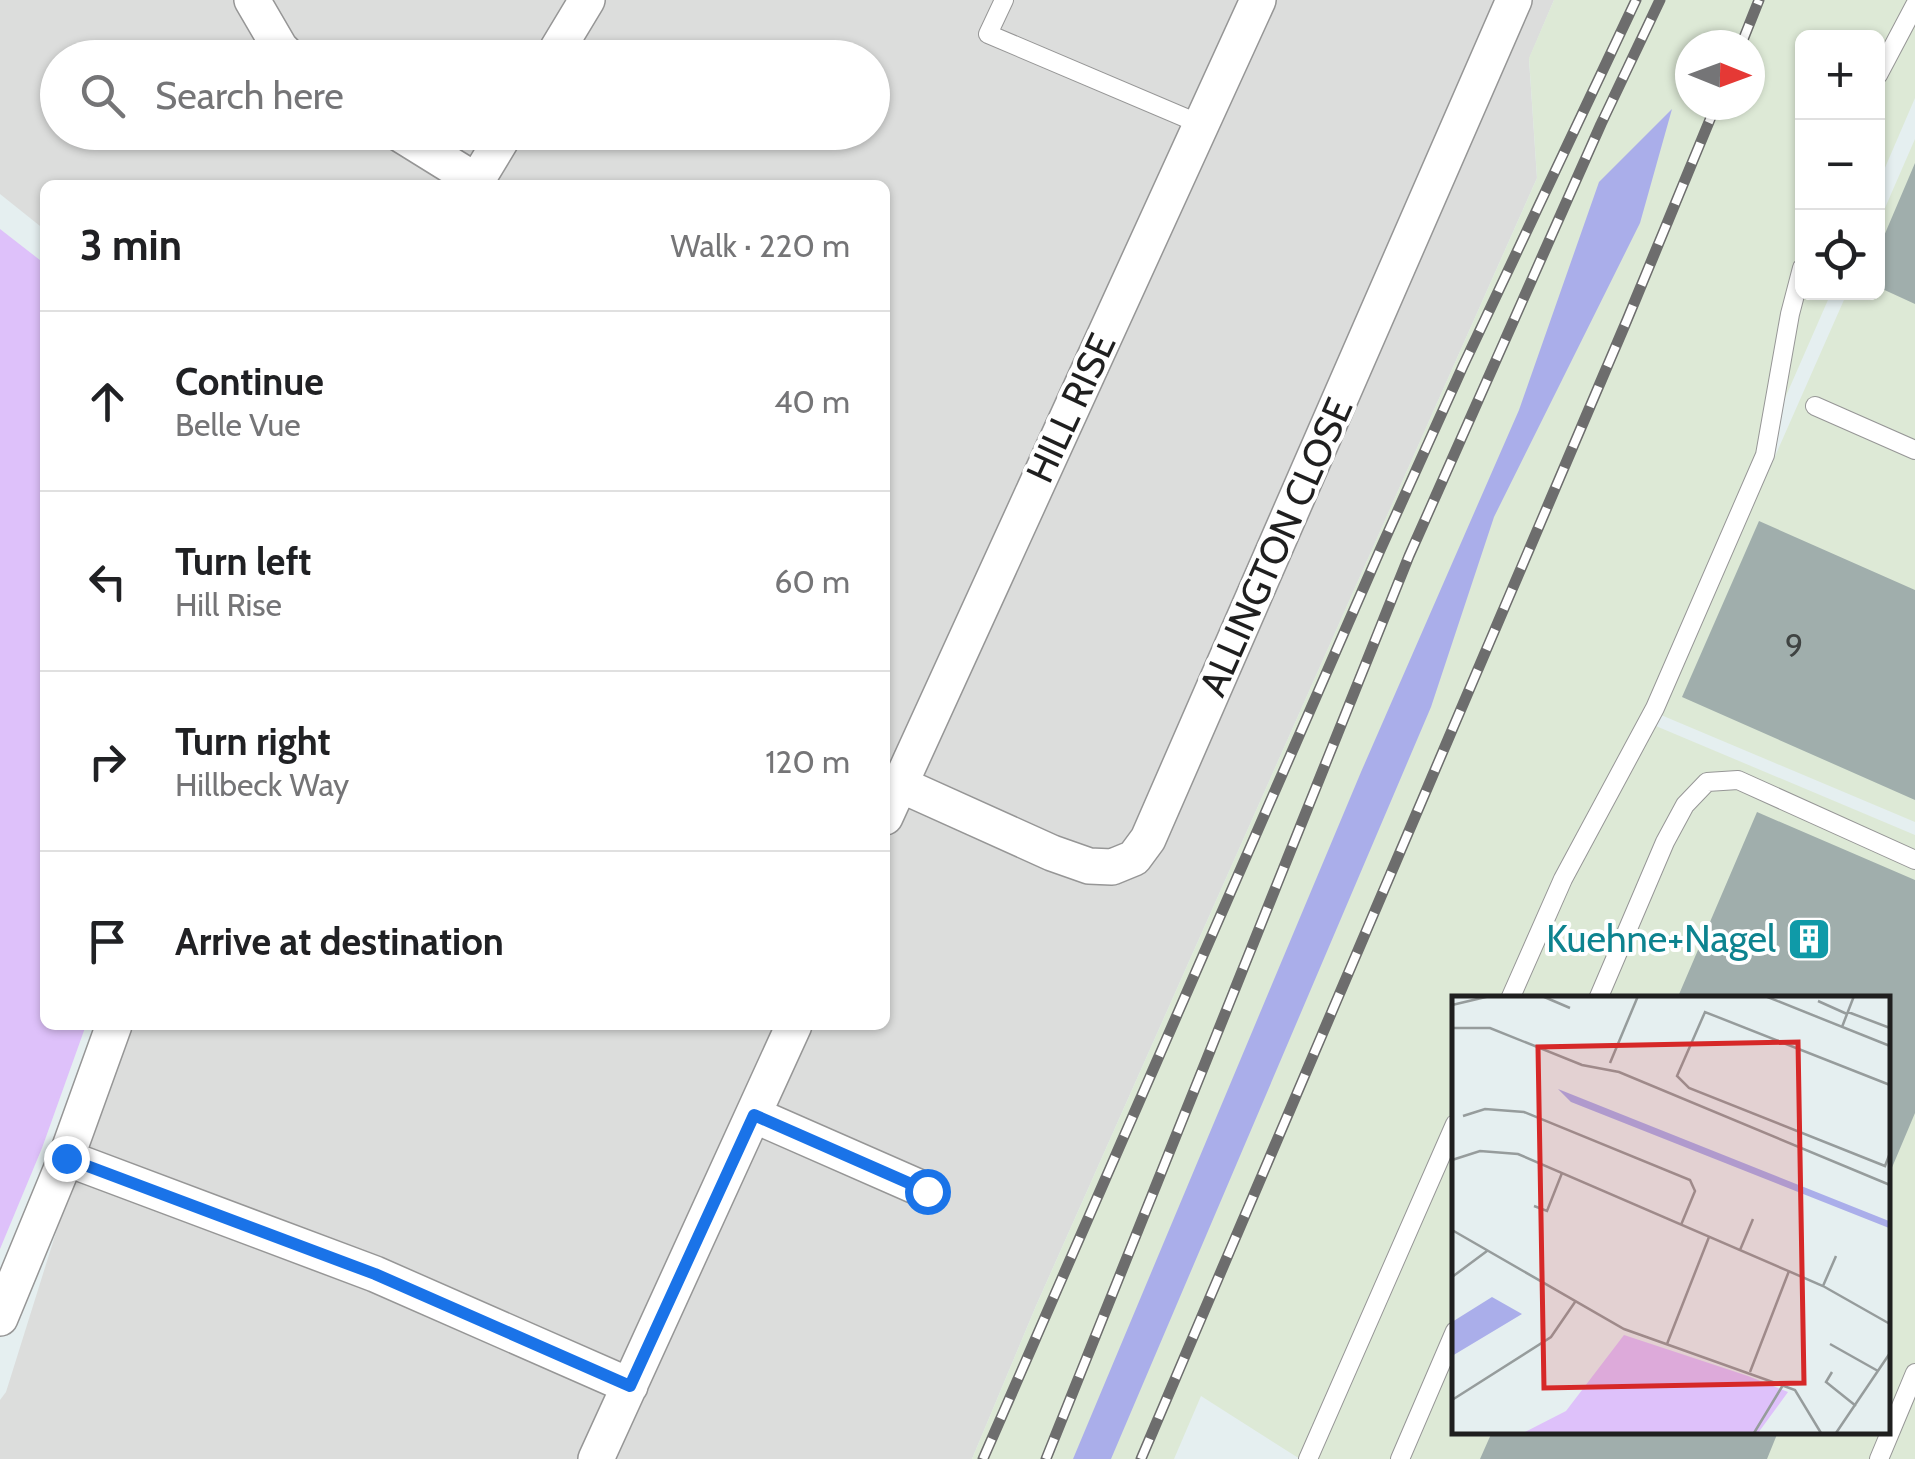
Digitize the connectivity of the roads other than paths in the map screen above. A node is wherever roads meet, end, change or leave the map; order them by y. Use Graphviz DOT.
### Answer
graph roads {
  1 [pos="252,0"];
  2 [pos="587,0"];
  3 [pos="1004,0"];
  4 [pos="1258,0"];
  5 [pos="1514,0"];
  6 [pos="1915,5"];
  7 [pos="275,40"];
  8 [pos="563,40"];
  9 [pos="1885,61"];
  10 [pos="1200,124"];
  11 [pos="425,150"];
  12 [pos="495,150"];
  13 [pos="470,180"];
  14 [pos="477,180"];
  15 [pos="1795,295"];
  16 [pos="1815,406"];
  17 [pos="1915,450"];
  18 [pos="900,784"];
  19 [pos="890,806"];
  20 [pos="1915,860"];
  21 [pos="1511,996"];
  22 [pos="1599,996"];
  23 [pos="112,1030"];
  24 [pos="792,1030"];
  25 [pos="754,1115"];
  26 [pos="1452,1131"];
  27 [pos="66,1158"];
  28 [pos="927,1191"];
  29 [pos="0,1318"];
  30 [pos="1452,1338"];
  31 [pos="1915,1374"];
  32 [pos="630,1386"];
  33 [pos="596,1459"];
  34 [pos="1308,1459"];
  35 [pos="1400,1459"];
  36 [pos="1880,1459"];
  1 -- 7 [label="street"];
  2 -- 8 [label="street"];
  3 -- 10 [label="lane"];
  4 -- 10 [label="street, HILL RISE"];
  5 -- 18 [label="street, ALLINGTON CLOSE"];
  6 -- 9 [label="lane"];
  10 -- 18 [label="street, HILL RISE"];
  11 -- 13 [label="street"];
  12 -- 14 [label="street"];
  15 -- 21 [label="lane"];
  16 -- 17 [label="lane"];
  18 -- 19 [label="street, HILL RISE"];
  20 -- 22 [label="lane"];
  23 -- 27 [label="street"];
  24 -- 25 [label="street"];
  25 -- 28 [label="street"];
  25 -- 32 [label="street"];
  26 -- 34 [label="lane"];
  27 -- 29 [label="street"];
  27 -- 32 [label="street"];
  30 -- 35 [label="lane"];
  31 -- 36 [label="lane"];
  32 -- 33 [label="street"];
}
